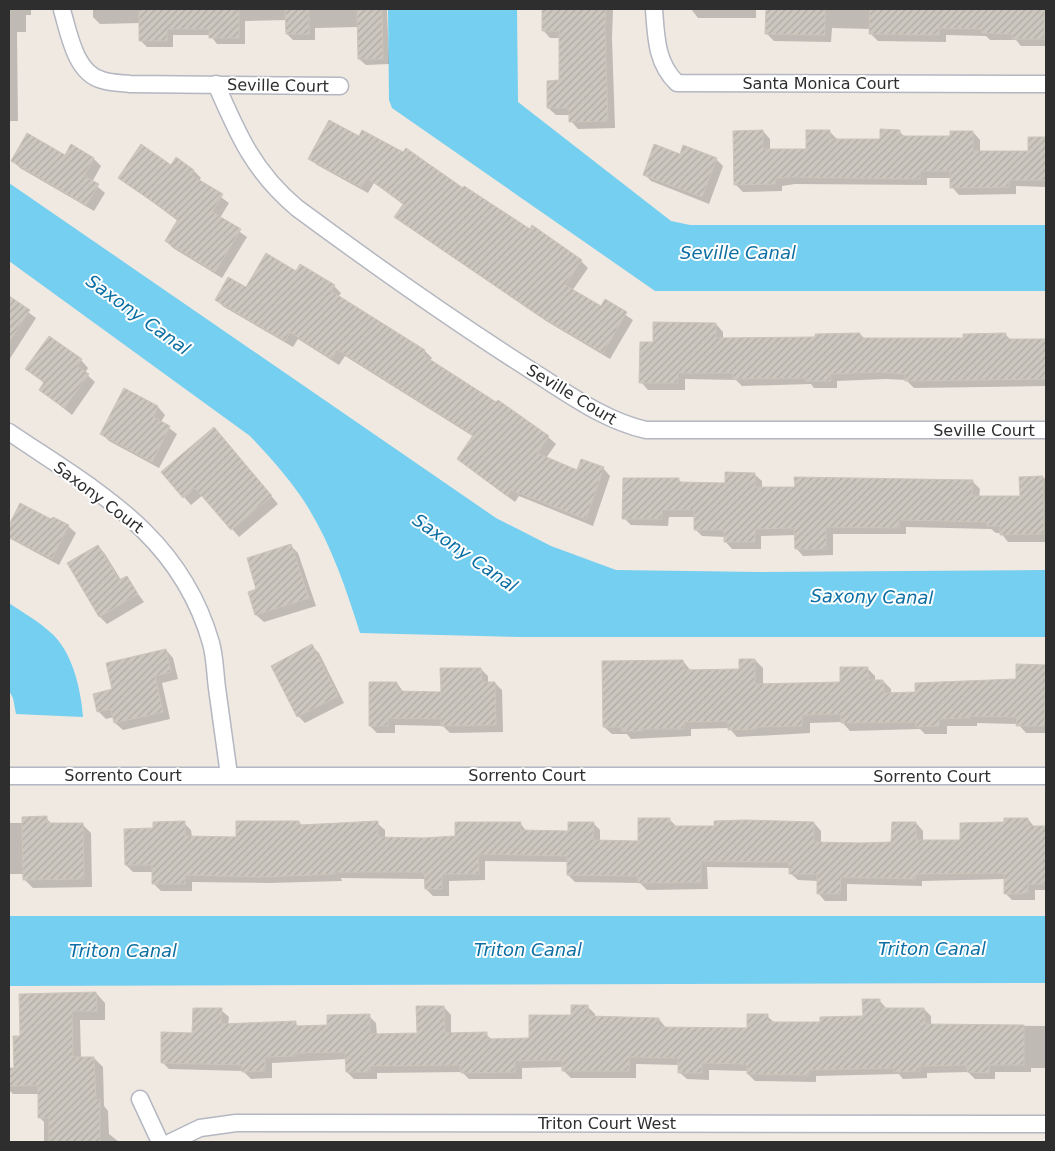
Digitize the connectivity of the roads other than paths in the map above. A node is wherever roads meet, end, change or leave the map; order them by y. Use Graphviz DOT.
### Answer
graph roads {
  1 [pos="654,9"];
  2 [pos="62,10"];
  3 [pos="216,84"];
  4 [pos="1046,84"];
  5 [pos="340,86"];
  6 [pos="1046,430"];
  7 [pos="9,432"];
  8 [pos="229,775"];
  9 [pos="9,776"];
  10 [pos="1046,776"];
  11 [pos="140,1099"];
  12 [pos="1046,1124"];
  13 [pos="160,1142"];
  14 [pos="172,1142"];
  1 -- 4 [label="street, Santa Monica Court"];
  2 -- 3 [label="street, Seville Court"];
  3 -- 5 [label="street, Seville Court"];
  3 -- 6 [label="street, Seville Court"];
  7 -- 8 [label="street, Saxony Court"];
  8 -- 9 [label="street, Sorrento Court"];
  8 -- 10 [label="street, Sorrento Court"];
  11 -- 13 [label="street"];
  12 -- 14 [label="street, Triton Court West"];
}
